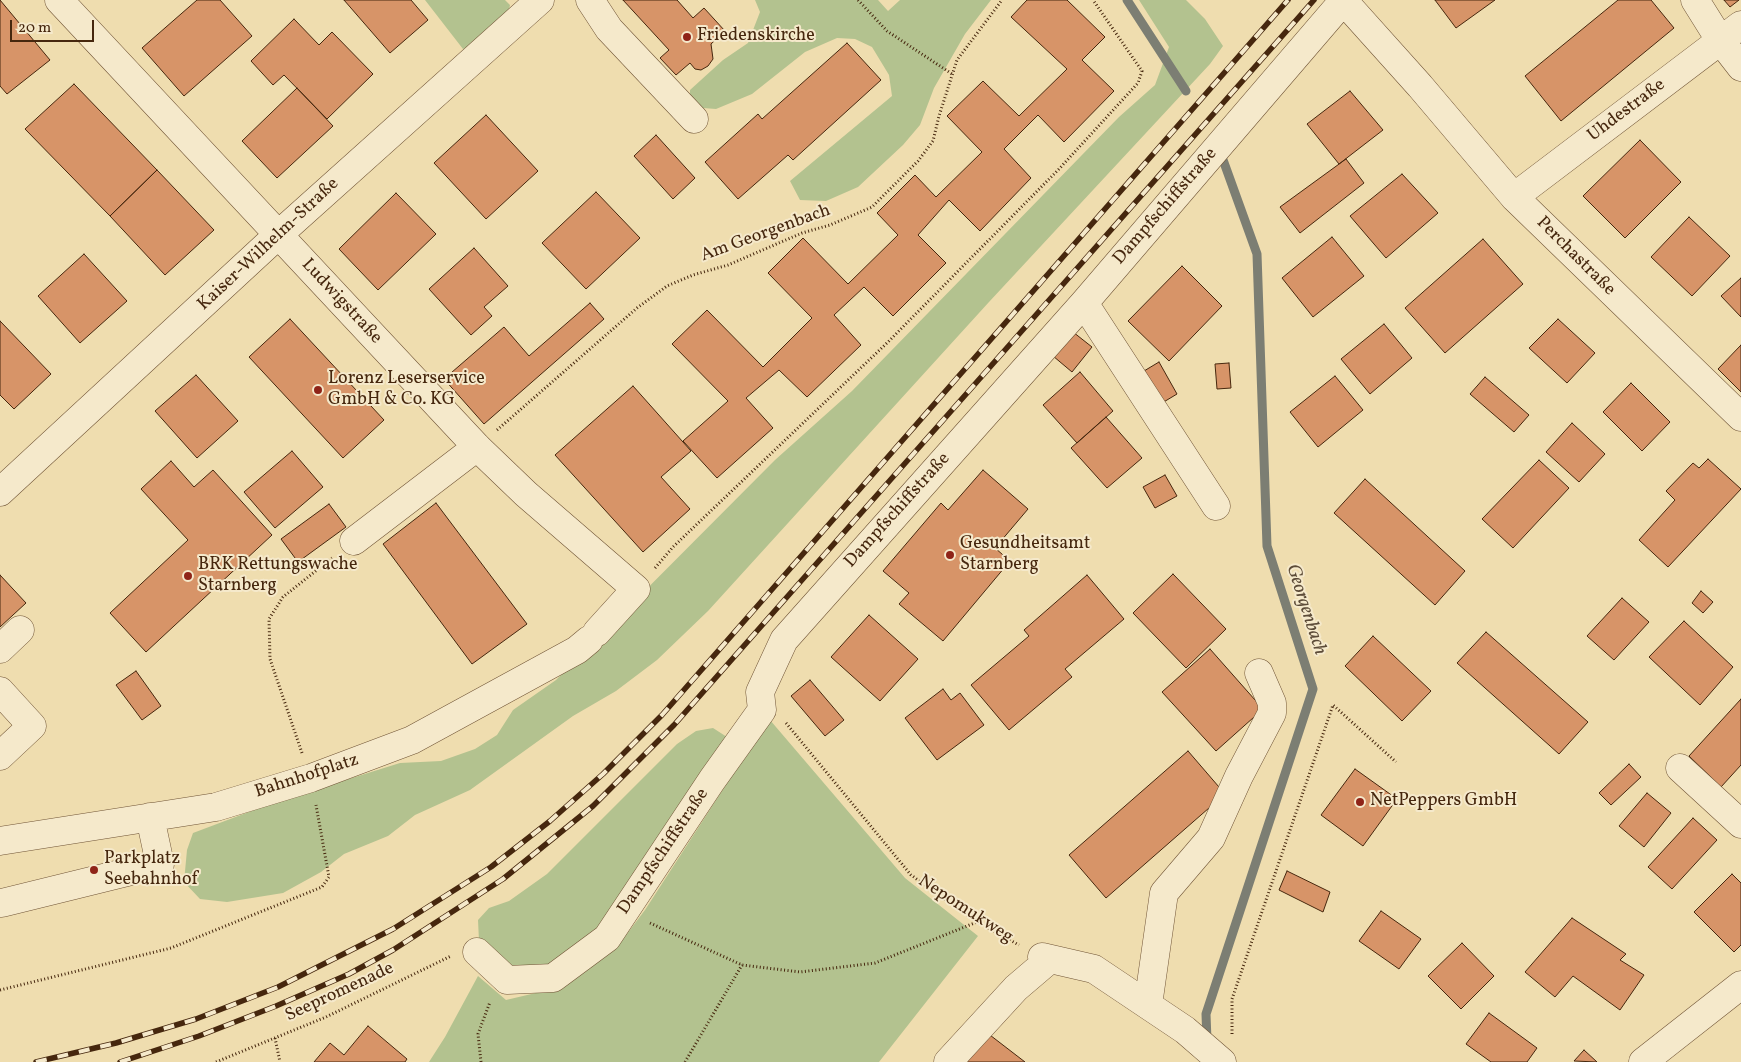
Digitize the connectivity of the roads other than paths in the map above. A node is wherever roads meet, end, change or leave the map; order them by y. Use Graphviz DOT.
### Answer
graph roads {
  1 [pos="59,0"];
  2 [pos="540,0"];
  3 [pos="590,0"];
  4 [pos="1695,0"];
  5 [pos="1351,3"];
  6 [pos="1730,33"];
  7 [pos="1741,67"];
  8 [pos="694,119"];
  9 [pos="1514,197"];
  10 [pos="278,235"];
  11 [pos="1084,303"];
  12 [pos="1741,417"];
  13 [pos="477,447"];
  14 [pos="0,492"];
  15 [pos="1216,506"];
  16 [pos="354,541"];
  17 [pos="644,580"];
  18 [pos="20,630"];
  19 [pos="0,649"];
  20 [pos="1259,673"];
  21 [pos="0,691"];
  22 [pos="0,756"];
  23 [pos="1680,768"];
  24 [pos="150,817"];
  25 [pos="1741,824"];
  26 [pos="0,841"];
  27 [pos="1,899"];
  28 [pos="477,952"];
  29 [pos="1741,985"];
  30 [pos="1148,1005"];
  31 [pos="1221,1061"];
  32 [pos="948,1062"];
  33 [pos="1643,1062"];
  1 -- 10 [label="street, Ludwigstraße"];
  2 -- 10 [label="street, Kaiser-Wilhelm-Straße"];
  3 -- 8 [label="street"];
  4 -- 6 [label="street"];
  5 -- 9 [label="street, Perchastraße"];
  5 -- 11 [label="street, Dampfschiffstraße"];
  6 -- 7 [label="street"];
  6 -- 9 [label="street, Uhdestraße"];
  9 -- 12 [label="street, Perchastraße"];
  10 -- 13 [label="street, Ludwigstraße"];
  10 -- 14 [label="street, Kaiser-Wilhelm-Straße"];
  11 -- 15 [label="street"];
  11 -- 28 [label="street, Dampfschiffstraße"];
  13 -- 16 [label="street"];
  13 -- 17 [label="street, Ludwigstraße"];
  17 -- 24 [label="street, Bahnhofplatz"];
  18 -- 19 [label="street"];
  20 -- 30 [label="street"];
  21 -- 22 [label="street"];
  23 -- 25 [label="street"];
  24 -- 26 [label="street, Bahnhofplatz"];
  24 -- 27 [label="street"];
  29 -- 33 [label="street"];
  30 -- 31 [label="street"];
  30 -- 32 [label="street"];
}
